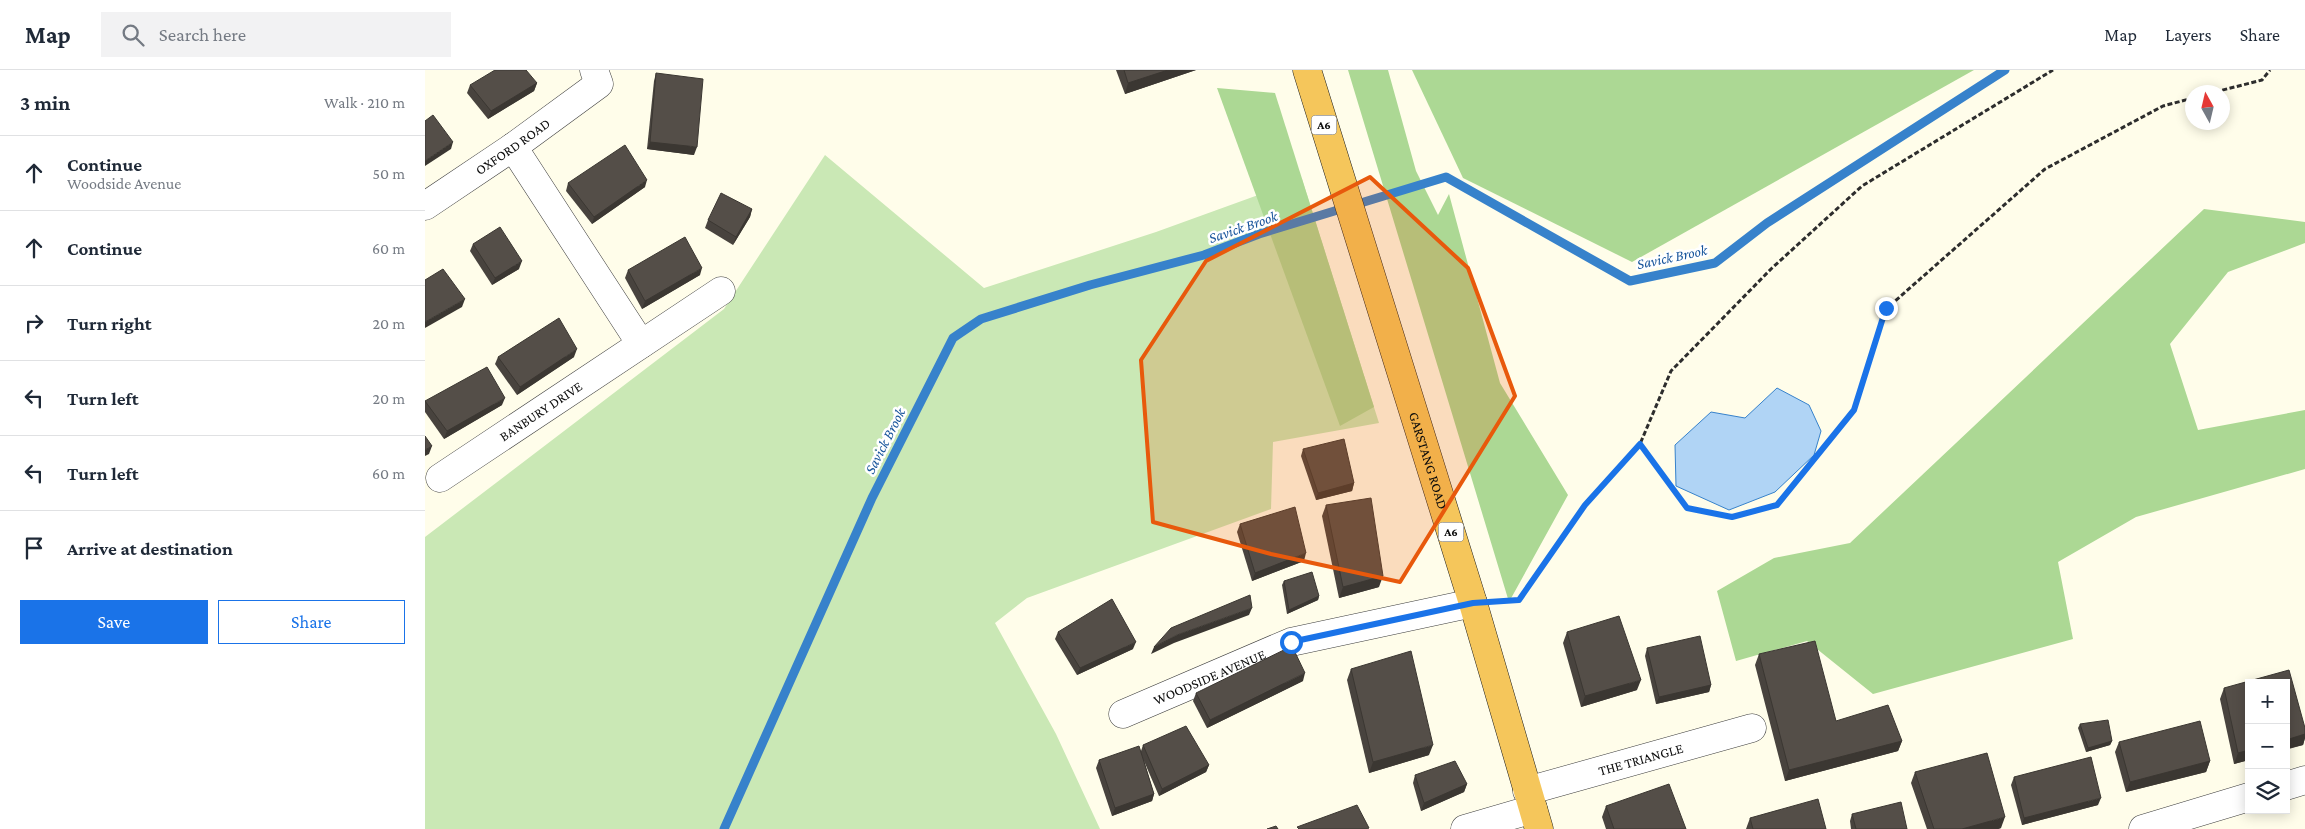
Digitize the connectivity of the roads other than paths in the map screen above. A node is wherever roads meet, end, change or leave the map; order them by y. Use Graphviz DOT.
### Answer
graph roads {
  1 [pos="1307,70"];
  2 [pos="597,77"];
  3 [pos="513,147"];
  4 [pos="425,206"];
  5 [pos="721,291"];
  6 [pos="641,344"];
  7 [pos="440,478"];
  8 [pos="1473,603"];
  9 [pos="1123,714"];
  10 [pos="1752,728"];
  11 [pos="2305,780"];
  12 [pos="2290,785"];
  13 [pos="2245,798"];
  14 [pos="1533,809"];
  15 [pos="1465,829"];
  16 [pos="2143,829"];
  1 -- 8 [label="highway, GARSTANG ROAD / A6"];
  2 -- 3 [label="street, OXFORD ROAD"];
  3 -- 4 [label="street, OXFORD ROAD"];
  3 -- 6 [label="street"];
  5 -- 6 [label="street, BANBURY DRIVE"];
  6 -- 7 [label="street, BANBURY DRIVE"];
  8 -- 9 [label="street, WOODSIDE AVENUE"];
  8 -- 14 [label="highway, GARSTANG ROAD / A6"];
  10 -- 14 [label="street, THE TRIANGLE"];
  11 -- 12 [label="street"];
  13 -- 16 [label="street"];
  14 -- 15 [label="street, THE TRIANGLE"];
}
